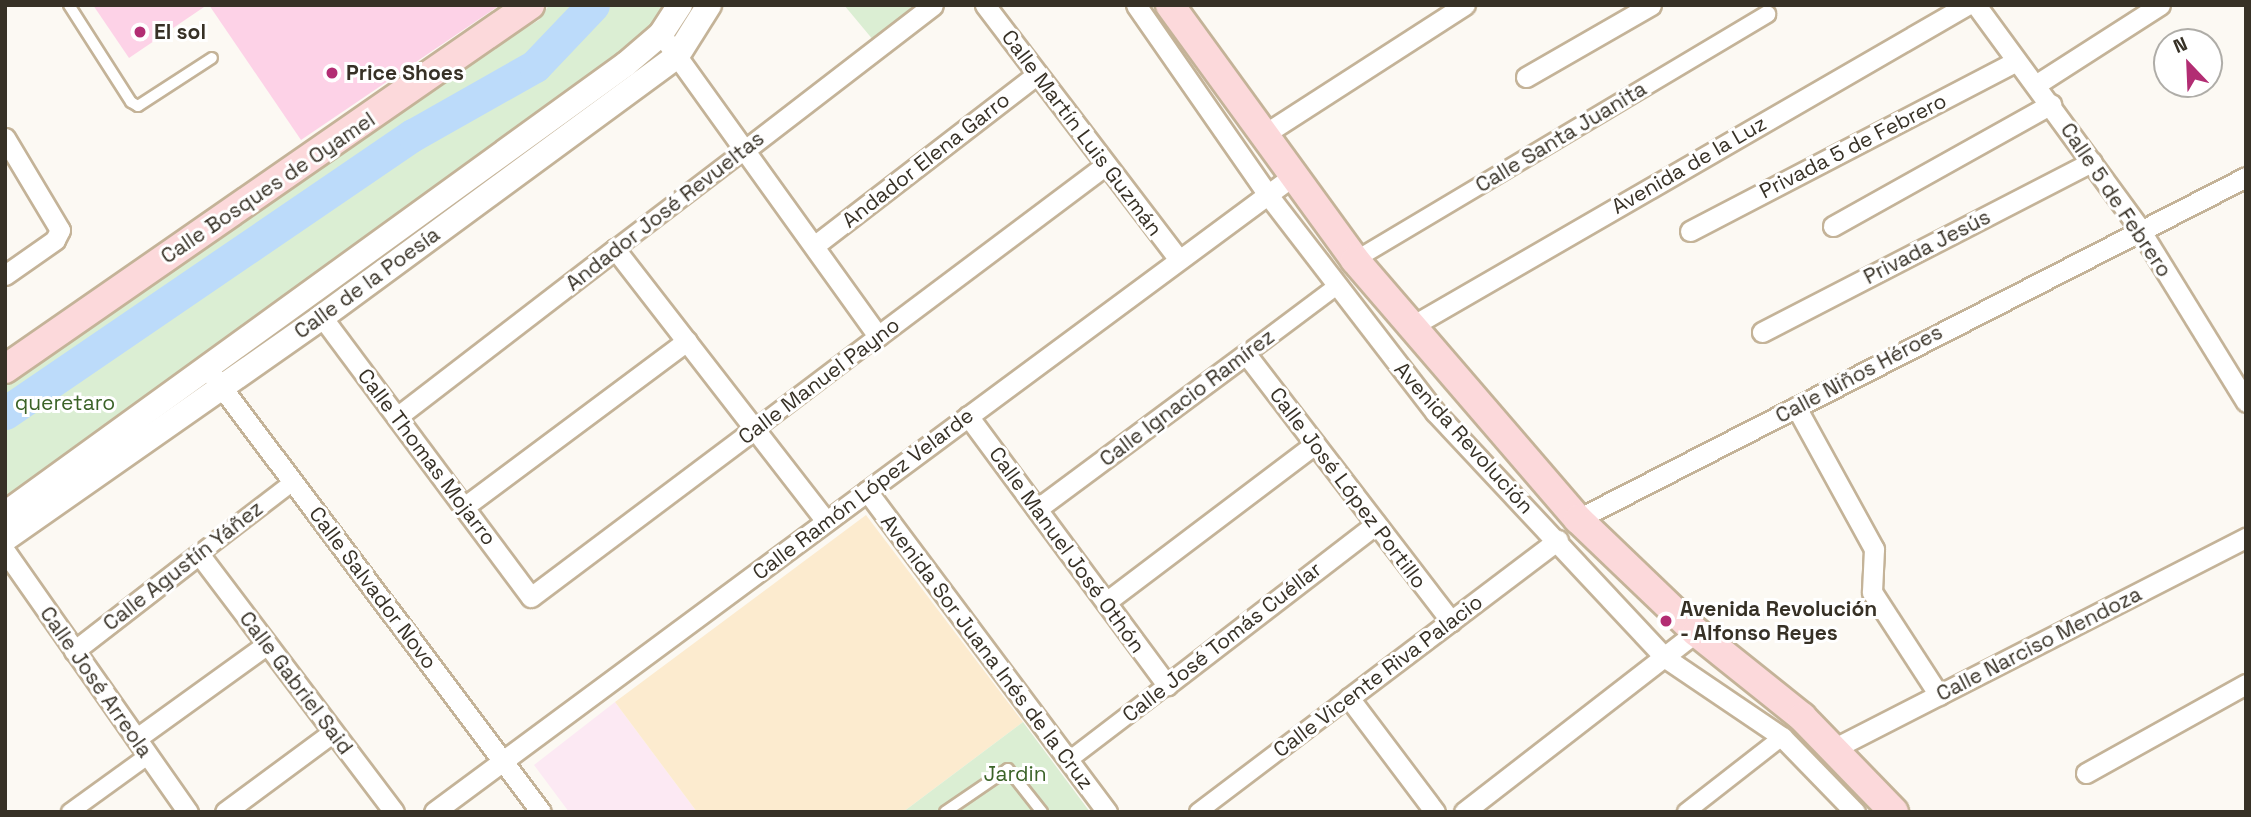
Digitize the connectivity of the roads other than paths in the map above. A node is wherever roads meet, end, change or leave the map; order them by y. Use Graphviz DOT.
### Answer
graph roads {
  1 [pos="69,5"];
  2 [pos="530,5"];
  3 [pos="680,5"];
  4 [pos="709,5"];
  5 [pos="933,5"];
  6 [pos="985,5"];
  7 [pos="1136,5"];
  8 [pos="1170,5"];
  9 [pos="1465,5"];
  10 [pos="1651,5"];
  11 [pos="1967,5"];
  12 [pos="1976,5"];
  13 [pos="2160,5"];
  14 [pos="1767,14"];
  15 [pos="661,34"];
  16 [pos="677,56"];
  17 [pos="212,58"];
  18 [pos="2015,62"];
  19 [pos="1037,74"];
  20 [pos="1526,77"];
  21 [pos="2037,84"];
  22 [pos="2050,104"];
  23 [pos="1263,135"];
  24 [pos="5,138"];
  25 [pos="745,150"];
  26 [pos="2092,162"];
  27 [pos="1106,164"];
  28 [pos="1293,176"];
  29 [pos="2246,177"];
  30 [pos="1268,195"];
  31 [pos="1833,226"];
  32 [pos="2139,228"];
  33 [pos="1690,231"];
  34 [pos="814,246"];
  35 [pos="615,249"];
  36 [pos="1179,260"];
  37 [pos="1355,260"];
  38 [pos="5,275"];
  39 [pos="1337,286"];
  40 [pos="322,317"];
  41 [pos="1412,326"];
  42 [pos="1762,332"];
  43 [pos="878,336"];
  44 [pos="687,341"];
  45 [pos="1246,354"];
  46 [pos="205,365"];
  47 [pos="5,369"];
  48 [pos="221,387"];
  49 [pos="2246,402"];
  50 [pos="1796,407"];
  51 [pos="968,416"];
  52 [pos="397,417"];
  53 [pos="755,429"];
  54 [pos="1315,444"];
  55 [pos="293,482"];
  56 [pos="867,491"];
  57 [pos="464,507"];
  58 [pos="1037,509"];
  59 [pos="5,514"];
  60 [pos="1578,519"];
  61 [pos="826,521"];
  62 [pos="1376,524"];
  63 [pos="2246,538"];
  64 [pos="5,540"];
  65 [pos="1558,540"];
  66 [pos="5,551"];
  67 [pos="199,554"];
  68 [pos="531,597"];
  69 [pos="1106,602"];
  70 [pos="1451,621"];
  71 [pos="1696,632"];
  72 [pos="266,645"];
  73 [pos="74,651"];
  74 [pos="1664,657"];
  75 [pos="2246,684"];
  76 [pos="1167,685"];
  77 [pos="1939,695"];
  78 [pos="1349,698"];
  79 [pos="333,732"];
  80 [pos="1782,737"];
  81 [pos="137,738"];
  82 [pos="1833,750"];
  83 [pos="149,755"];
  84 [pos="1069,760"];
  85 [pos="503,761"];
  86 [pos="2086,773"];
  87 [pos="70,812"];
  88 [pos="188,812"];
  89 [pos="225,812"];
  90 [pos="394,812"];
  91 [pos="434,812"];
  92 [pos="541,812"];
  93 [pos="946,812"];
  94 [pos="1042,812"];
  95 [pos="1107,812"];
  96 [pos="1198,812"];
  97 [pos="1435,812"];
  98 [pos="1464,812"];
  99 [pos="1686,812"];
  100 [pos="1855,812"];
  101 [pos="1894,812"];
  1 -- 17 [label="lane"];
  2 -- 47 [label="main road, Calle Bosques de Oyamel"];
  3 -- 15 [label="street, Calle de la Poesía"];
  4 -- 16 [label="street, Calle de la Poesía"];
  5 -- 25 [label="street, Andador José Revueltas"];
  6 -- 19 [label="street, Calle Martín Luis Guzmán"];
  7 -- 30 [label="street, Avenida Revolución"];
  8 -- 23 [label="main road, Avenida Revolución"];
  9 -- 23 [label="street"];
  10 -- 20 [label="street"];
  11 -- 41 [label="street, Avenida de la Luz"];
  12 -- 18 [label="street, Calle 5 de Febrero"];
  13 -- 21 [label="street"];
  14 -- 37 [label="street, Calle Santa Juanita"];
  15 -- 16 [label="street"];
  15 -- 46 [label="street, Calle de la Poesía"];
  16 -- 25 [label="street"];
  16 -- 40 [label="street, Calle de la Poesía"];
  18 -- 21 [label="street, Calle 5 de Febrero"];
  18 -- 33 [label="street, Privada 5 de Febrero"];
  19 -- 27 [label="street, Calle Martín Luis Guzmán"];
  19 -- 34 [label="street, Andador Elena Garro"];
  21 -- 22 [label="street, Calle 5 de Febrero"];
  22 -- 26 [label="street, Calle 5 de Febrero"];
  22 -- 31 [label="street"];
  23 -- 28 [label="main road, Avenida Revolución"];
  24 -- 38 [label="street"];
  25 -- 34 [label="street"];
  25 -- 35 [label="street, Andador José Revueltas"];
  26 -- 32 [label="street, Calle 5 de Febrero"];
  26 -- 42 [label="street, Privada Jesús"];
  27 -- 36 [label="street, Calle Martín Luis Guzmán"];
  27 -- 43 [label="street, Calle Manuel Payno"];
  28 -- 30 [label="street, Calle Ramón López Velarde"];
  28 -- 37 [label="main road, Avenida Revolución"];
  29 -- 32 [label="street, Calle Niños Héroes"];
  30 -- 36 [label="street, Calle Ramón López Velarde"];
  30 -- 39 [label="street, Avenida Revolución"];
  32 -- 49 [label="street, Calle 5 de Febrero"];
  32 -- 50 [label="street, Calle Niños Héroes"];
  34 -- 43 [label="street"];
  35 -- 44 [label="street"];
  35 -- 52 [label="street, Andador José Revueltas"];
  36 -- 51 [label="street, Calle Ramón López Velarde"];
  37 -- 41 [label="main road, Avenida Revolución"];
  39 -- 45 [label="street, Calle Ignacio Ramírez"];
  39 -- 65 [label="street, Avenida Revolución"];
  40 -- 48 [label="street, Calle de la Poesía"];
  40 -- 52 [label="street, Calle Thomas Mojarro"];
  41 -- 60 [label="main road, Avenida Revolución"];
  43 -- 53 [label="street, Calle Manuel Payno"];
  44 -- 53 [label="street"];
  44 -- 57 [label="street"];
  45 -- 54 [label="street, Calle José López Portillo"];
  45 -- 58 [label="street, Calle Ignacio Ramírez"];
  46 -- 48 [label="street, Calle Salvador Novo"];
  46 -- 59 [label="street, Calle de la Poesía"];
  48 -- 55 [label="street, Calle Salvador Novo"];
  48 -- 64 [label="street, Calle de la Poesía"];
  50 -- 60 [label="street, Calle Niños Héroes"];
  50 -- 77 [label="street"];
  51 -- 56 [label="street, Calle Ramón López Velarde"];
  51 -- 58 [label="street, Calle Manuel José Othón"];
  52 -- 57 [label="street, Calle Thomas Mojarro"];
  53 -- 61 [label="street"];
  53 -- 68 [label="street, Calle Manuel Payno"];
  54 -- 62 [label="street, Calle José López Portillo"];
  54 -- 69 [label="street"];
  55 -- 67 [label="street, Calle Agustín Yáñez"];
  55 -- 85 [label="street, Calle Salvador Novo"];
  56 -- 61 [label="street, Calle Ramón López Velarde"];
  56 -- 84 [label="street, Avenida Sor Juana Inés de la Cruz"];
  57 -- 68 [label="street, Calle Thomas Mojarro"];
  58 -- 69 [label="street, Calle Manuel José Othón"];
  60 -- 71 [label="main road, Avenida Revolución"];
  61 -- 85 [label="street, Calle Ramón López Velarde"];
  62 -- 70 [label="street, Calle José López Portillo"];
  62 -- 76 [label="street, Calle José Tomás Cuéllar"];
  63 -- 77 [label="street, Calle Narciso Mendoza"];
  65 -- 70 [label="street, Calle Vicente Riva Palacio"];
  65 -- 74 [label="street, Avenida Revolución"];
  66 -- 73 [label="street, Calle José Arreola"];
  67 -- 72 [label="street, Calle Gabriel Said"];
  67 -- 73 [label="street, Calle Agustín Yáñez"];
  69 -- 76 [label="street, Calle Manuel José Othón"];
  70 -- 78 [label="street, Calle Vicente Riva Palacio"];
  71 -- 74 [label="street"];
  71 -- 82 [label="main road, Avenida Revolución"];
  72 -- 79 [label="street, Calle Gabriel Said"];
  72 -- 81 [label="street"];
  73 -- 81 [label="street, Calle José Arreola"];
  74 -- 80 [label="street, Avenida Revolución"];
  74 -- 98 [label="street"];
  75 -- 86 [label="street"];
  76 -- 84 [label="street, Calle José Tomás Cuéllar"];
  77 -- 82 [label="street, Calle Narciso Mendoza"];
  78 -- 96 [label="street, Calle Vicente Riva Palacio"];
  78 -- 97 [label="street"];
  79 -- 89 [label="street"];
  79 -- 90 [label="street, Calle Gabriel Said"];
  80 -- 99 [label="street"];
  80 -- 100 [label="street, Avenida Revolución"];
  81 -- 83 [label="street, Calle José Arreola"];
  82 -- 101 [label="main road, Avenida Revolución"];
  83 -- 87 [label="street"];
  83 -- 88 [label="street, Calle José Arreola"];
  84 -- 95 [label="street, Avenida Sor Juana Inés de la Cruz"];
  85 -- 91 [label="street, Calle Ramón López Velarde"];
  85 -- 92 [label="street, Calle Salvador Novo"];
  93 -- 94 [label="lane"];
}
